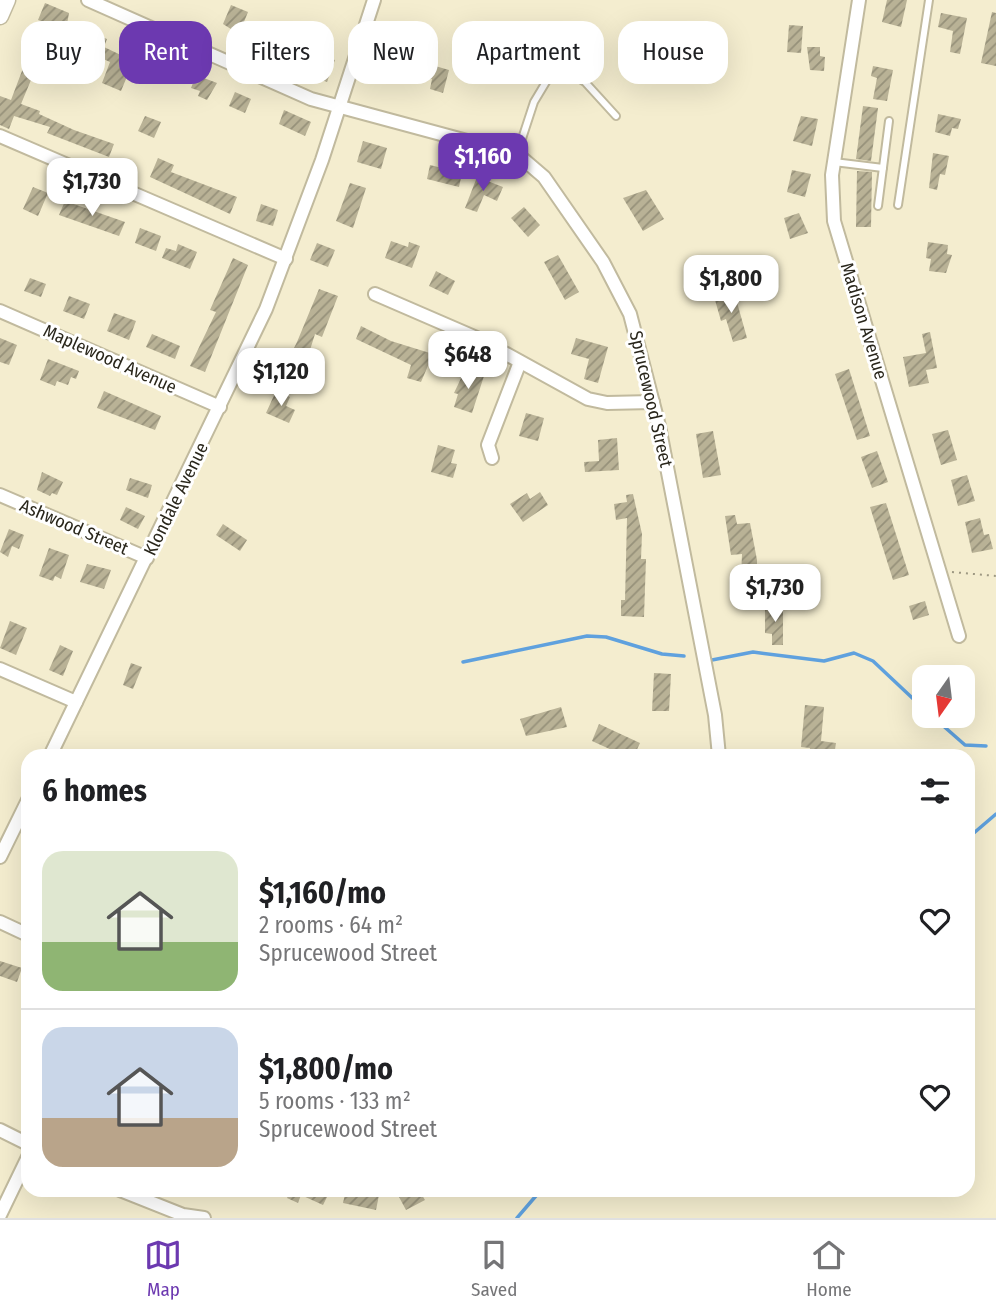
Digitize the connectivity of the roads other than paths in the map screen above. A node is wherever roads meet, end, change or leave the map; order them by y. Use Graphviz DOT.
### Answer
graph roads {
  1 [pos="7,0"];
  2 [pos="88,0"];
  3 [pos="374,0"];
  4 [pos="859,0"];
  5 [pos="929,0"];
  6 [pos="0,16"];
  7 [pos="545,84"];
  8 [pos="587,84"];
  9 [pos="339,108"];
  10 [pos="616,116"];
  11 [pos="889,121"];
  12 [pos="0,136"];
  13 [pos="516,157"];
  14 [pos="834,162"];
  15 [pos="883,168"];
  16 [pos="898,205"];
  17 [pos="878,206"];
  18 [pos="286,259"];
  19 [pos="375,294"];
  20 [pos="0,311"];
  21 [pos="520,362"];
  22 [pos="653,402"];
  23 [pos="220,407"];
  24 [pos="492,458"];
  25 [pos="0,495"];
  26 [pos="147,558"];
  27 [pos="959,636"];
  28 [pos="0,669"];
  29 [pos="76,702"];
  30 [pos="53,749"];
  31 [pos="718,749"];
  32 [pos="21,813"];
  33 [pos="2,848"];
  34 [pos="0,922"];
  35 [pos="21,932"];
  36 [pos="0,1130"];
  37 [pos="21,1140"];
  38 [pos="21,1172"];
  39 [pos="138,1197"];
  40 [pos="0,1215"];
  41 [pos="204,1218"];
  1 -- 6 [label="street"];
  2 -- 9 [label="street, Sprucewood Street"];
  3 -- 9 [label="street, Klondale Avenue"];
  4 -- 14 [label="street, Madison Avenue"];
  5 -- 16 [label="lane"];
  7 -- 13 [label="lane"];
  8 -- 10 [label="lane"];
  9 -- 13 [label="street, Sprucewood Street"];
  9 -- 18 [label="street, Klondale Avenue"];
  11 -- 15 [label="lane"];
  12 -- 18 [label="street"];
  13 -- 22 [label="street, Sprucewood Street"];
  14 -- 15 [label="lane"];
  14 -- 27 [label="street, Madison Avenue"];
  15 -- 17 [label="lane"];
  18 -- 23 [label="street, Klondale Avenue"];
  19 -- 21 [label="street"];
  20 -- 23 [label="street, Maplewood Avenue"];
  21 -- 22 [label="street"];
  21 -- 24 [label="street"];
  22 -- 31 [label="street, Sprucewood Street"];
  23 -- 26 [label="street, Klondale Avenue"];
  25 -- 26 [label="street, Ashwood Street"];
  26 -- 29 [label="street, Klondale Avenue"];
  28 -- 29 [label="street"];
  29 -- 30 [label="street, Klondale Avenue"];
  32 -- 33 [label="street"];
  34 -- 35 [label="street"];
  36 -- 37 [label="street"];
  38 -- 40 [label="street"];
  39 -- 41 [label="street"];
}
